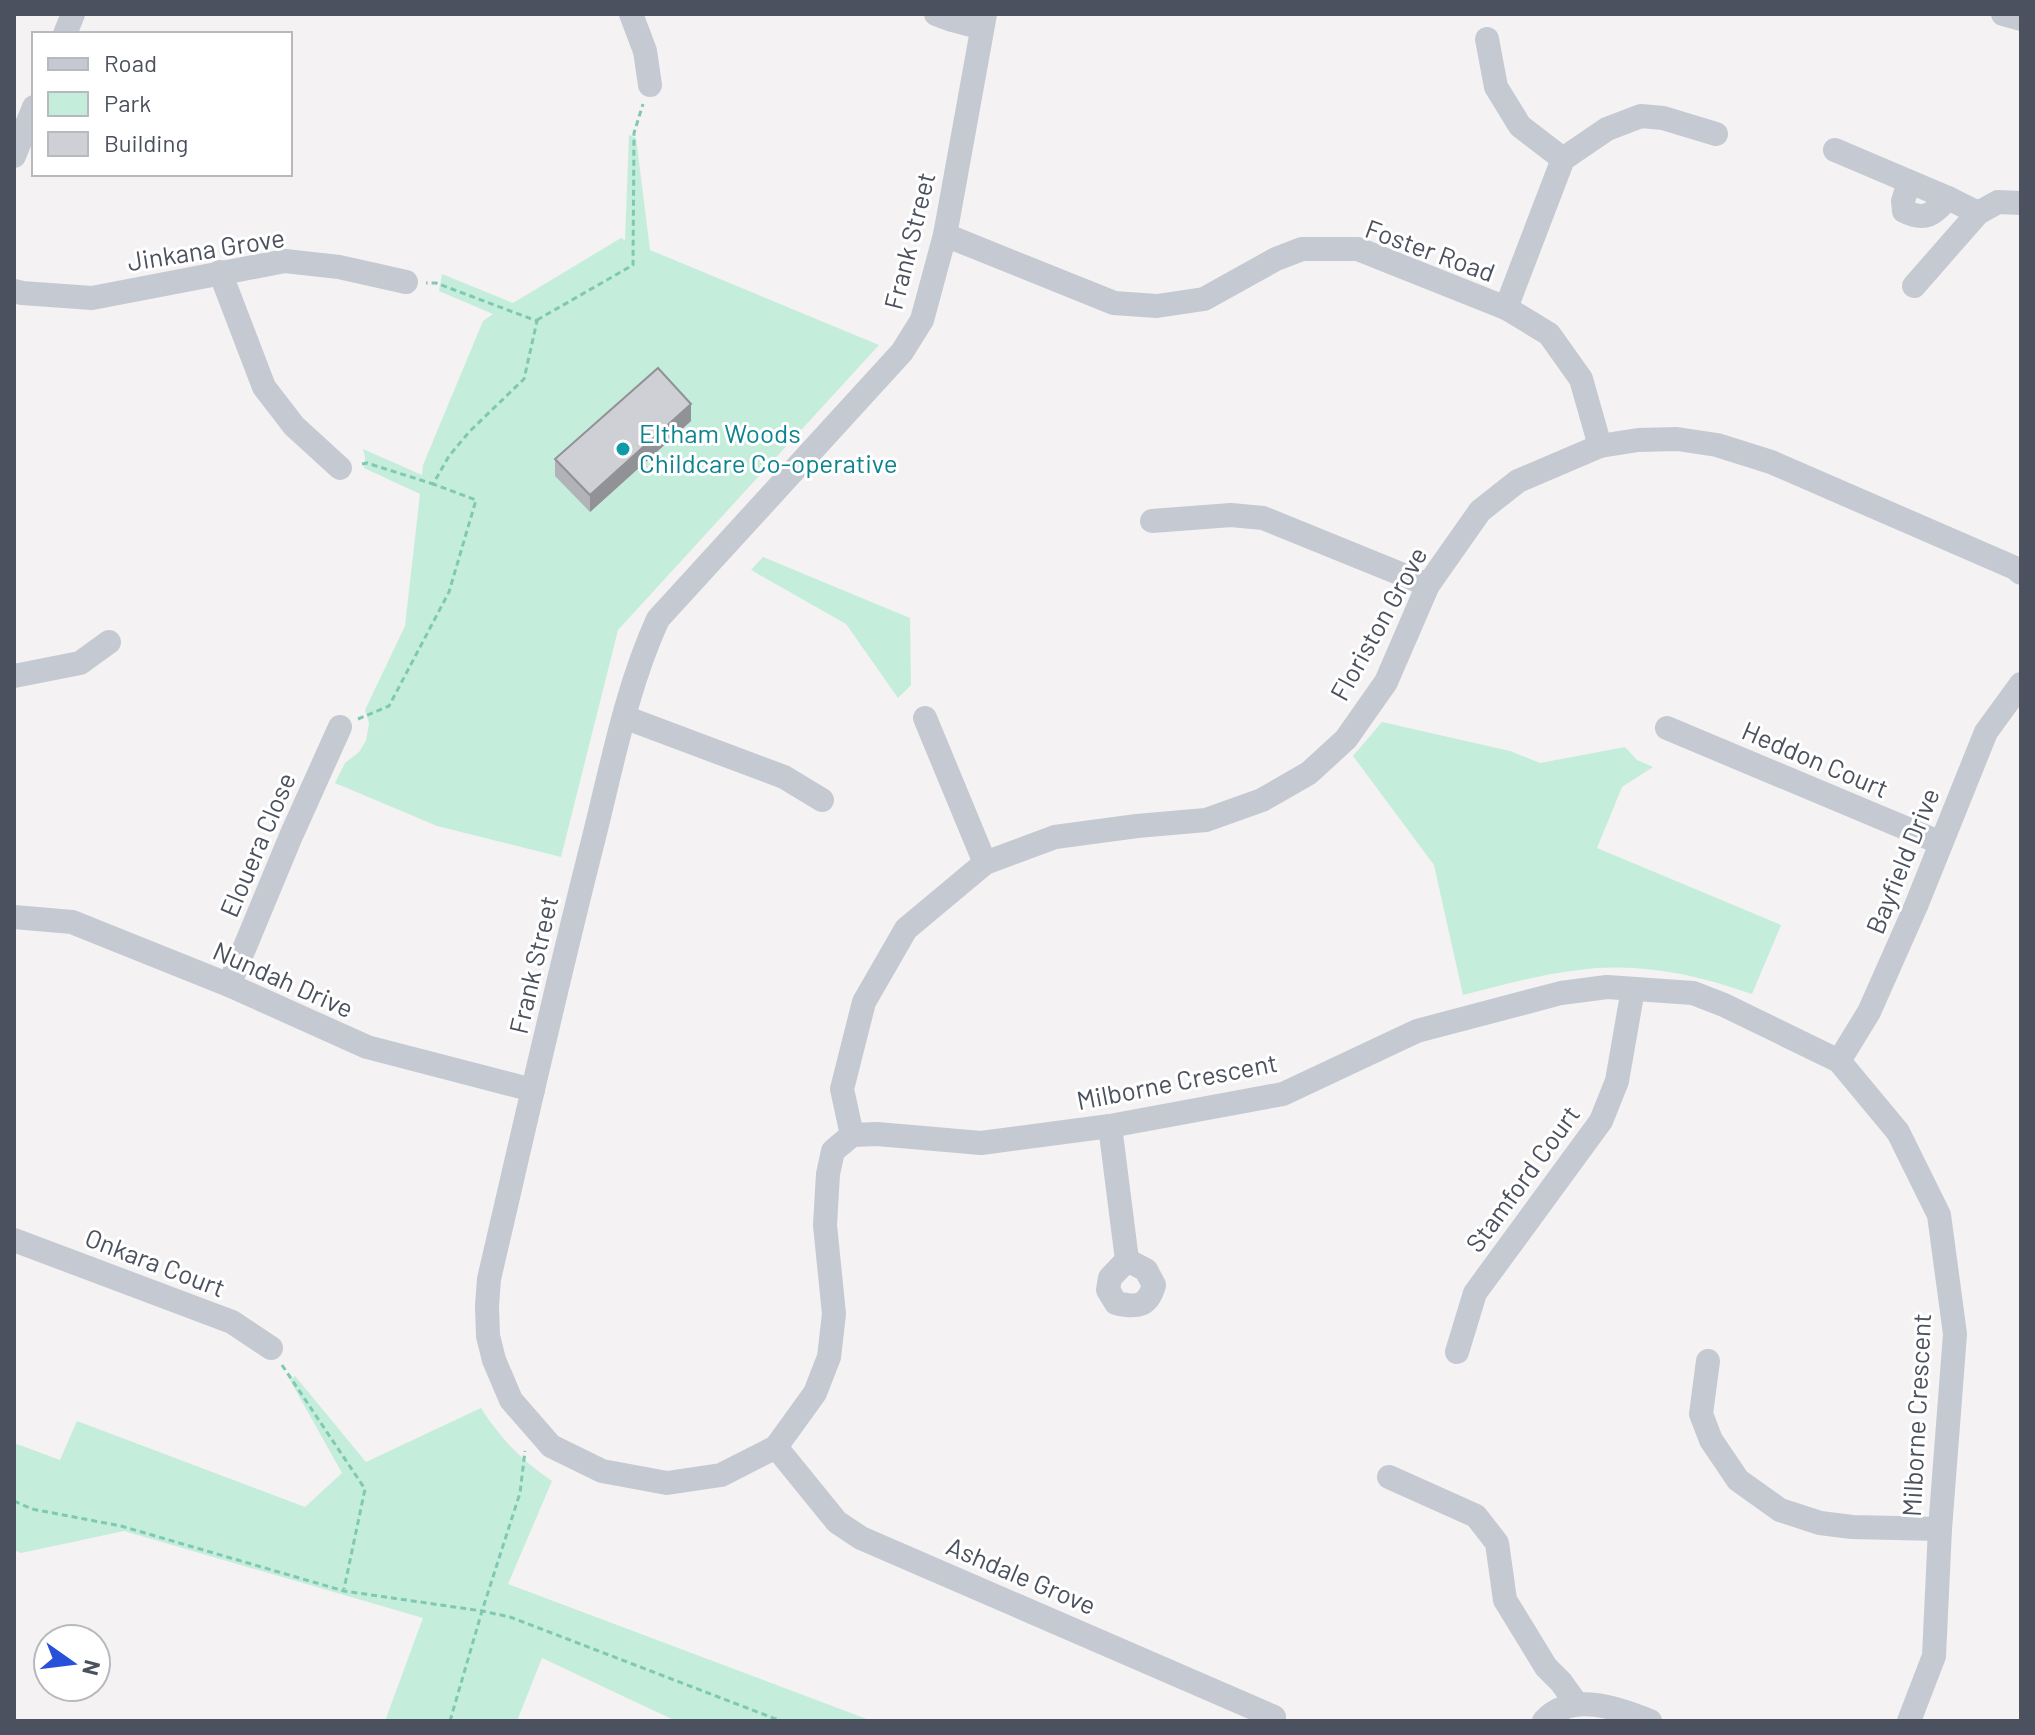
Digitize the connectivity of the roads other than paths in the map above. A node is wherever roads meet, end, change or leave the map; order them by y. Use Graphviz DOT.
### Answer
graph roads {
  1 [pos="631,14"];
  2 [pos="936,14"];
  3 [pos="2003,14"];
  4 [pos="2021,19"];
  5 [pos="984,21"];
  6 [pos="1487,39"];
  7 [pos="650,85"];
  8 [pos="32,111"];
  9 [pos="1716,134"];
  10 [pos="16,144"];
  11 [pos="1835,150"];
  12 [pos="1563,159"];
  13 [pos="2021,203"];
  14 [pos="1978,213"];
  15 [pos="945,235"];
  16 [pos="220,272"];
  17 [pos="406,282"];
  18 [pos="1914,286"];
  19 [pos="14,291"];
  20 [pos="1506,308"];
  21 [pos="1600,446"];
  22 [pos="340,468"];
  23 [pos="1152,521"];
  24 [pos="2021,573"];
  25 [pos="1428,585"];
  26 [pos="109,642"];
  27 [pos="14,676"];
  28 [pos="2021,684"];
  29 [pos="624,717"];
  30 [pos="925,718"];
  31 [pos="340,727"];
  32 [pos="1667,728"];
  33 [pos="822,800"];
  34 [pos="1941,843"];
  35 [pos="985,863"];
  36 [pos="14,917"];
  37 [pos="229,985"];
  38 [pos="1633,989"];
  39 [pos="1839,1061"];
  40 [pos="533,1090"];
  41 [pos="1110,1126"];
  42 [pos="852,1135"];
  43 [pos="14,1240"];
  44 [pos="1127,1260"];
  45 [pos="271,1348"];
  46 [pos="1457,1352"];
  47 [pos="1708,1361"];
  48 [pos="776,1447"];
  49 [pos="1389,1477"];
  50 [pos="1940,1529"];
  51 [pos="1576,1703"];
  52 [pos="1274,1717"];
  53 [pos="1544,1721"];
  54 [pos="1650,1721"];
  55 [pos="1909,1721"];
  1 -- 7 [label="street"];
  2 -- 5 [label="street"];
  3 -- 4 [label="street"];
  5 -- 15 [label="street, Frank Street"];
  6 -- 12 [label="street"];
  8 -- 10 [label="street"];
  9 -- 12 [label="street"];
  11 -- 14 [label="street"];
  12 -- 20 [label="street"];
  13 -- 14 [label="street"];
  14 -- 18 [label="street"];
  15 -- 20 [label="street, Foster Road"];
  15 -- 29 [label="street, Frank Street"];
  16 -- 17 [label="street, Jinkana Grove"];
  16 -- 19 [label="street, Jinkana Grove"];
  16 -- 22 [label="street"];
  20 -- 21 [label="street, Foster Road"];
  21 -- 24 [label="street, Floriston Grove"];
  21 -- 25 [label="street, Floriston Grove"];
  23 -- 25 [label="street"];
  25 -- 35 [label="street, Floriston Grove"];
  26 -- 27 [label="street"];
  28 -- 34 [label="street, Bayfield Drive"];
  29 -- 33 [label="street"];
  29 -- 40 [label="street, Frank Street"];
  30 -- 35 [label="street"];
  31 -- 37 [label="street, Elouera Close"];
  32 -- 34 [label="street, Heddon Court"];
  34 -- 39 [label="street, Bayfield Drive"];
  35 -- 42 [label="street, Floriston Grove"];
  36 -- 37 [label="street, Nundah Drive"];
  37 -- 40 [label="street, Nundah Drive"];
  38 -- 39 [label="street, Milborne Crescent"];
  38 -- 41 [label="street, Milborne Crescent"];
  38 -- 46 [label="street, Stamford Court"];
  39 -- 50 [label="street, Milborne Crescent"];
  40 -- 48 [label="street, Frank Street"];
  41 -- 42 [label="street, Milborne Crescent"];
  41 -- 44 [label="street"];
  42 -- 48 [label="street, Frank Street"];
  43 -- 45 [label="street, Onkara Court"];
  47 -- 50 [label="street"];
  48 -- 52 [label="street, Ashdale Grove"];
  49 -- 51 [label="street"];
  50 -- 55 [label="street, Milborne Crescent"];
  51 -- 53 [label="street"];
  51 -- 54 [label="street"];
}
